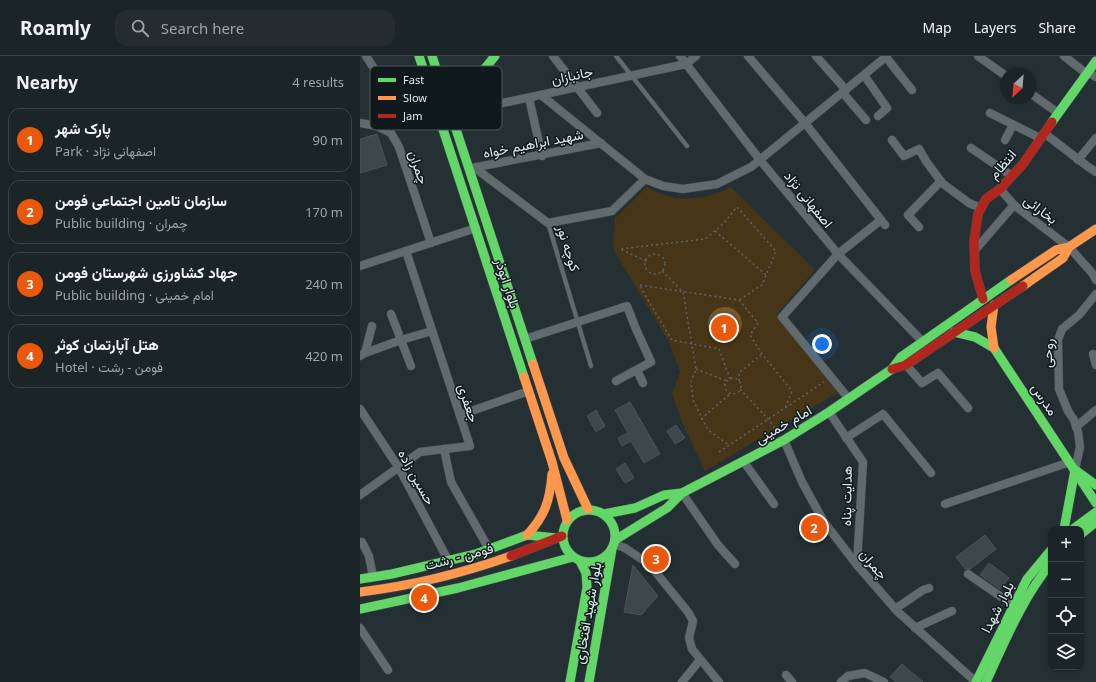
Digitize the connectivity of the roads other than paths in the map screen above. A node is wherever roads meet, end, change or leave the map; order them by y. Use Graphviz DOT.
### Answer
graph roads {
  1 [pos="366,56"];
  2 [pos="419,56"];
  3 [pos="432,56"];
  4 [pos="495,56"];
  5 [pos="553,56"];
  6 [pos="616,56"];
  7 [pos="680,56"];
  8 [pos="696,56"];
  9 [pos="748,56"];
  10 [pos="816,56"];
  11 [pos="886,56"];
  12 [pos="980,56"];
  13 [pos="1064,56"];
  14 [pos="1096,61"];
  15 [pos="686,64"];
  16 [pos="372,66"];
  17 [pos="422,66"];
  18 [pos="435,66"];
  19 [pos="487,66"];
  20 [pos="1000,71"];
  21 [pos="1090,74"];
  22 [pos="864,75"];
  23 [pos="632,76"];
  24 [pos="578,87"];
  25 [pos="912,90"];
  26 [pos="844,91"];
  27 [pos="540,95"];
  28 [pos="1036,97"];
  29 [pos="529,98"];
  30 [pos="502,103"];
  31 [pos="597,113"];
  32 [pos="990,113"];
  33 [pos="1058,113"];
  34 [pos="878,116"];
  35 [pos="866,120"];
  36 [pos="360,123"];
  37 [pos="805,123"];
  38 [pos="370,125"];
  39 [pos="1013,125"];
  40 [pos="385,130"];
  41 [pos="444,130"];
  42 [pos="457,130"];
  43 [pos="1042,135"];
  44 [pos="1096,138"];
  45 [pos="892,140"];
  46 [pos="1005,140"];
  47 [pos="601,143"];
  48 [pos="687,146"];
  49 [pos="971,148"];
  50 [pos="542,156"];
  51 [pos="760,160"];
  52 [pos="1078,160"];
  53 [pos="472,168"];
  54 [pos="1096,172"];
  55 [pos="1012,176"];
  56 [pos="645,179"];
  57 [pos="940,181"];
  58 [pos="1000,189"];
  59 [pos="1014,205"];
  60 [pos="981,208"];
  61 [pos="548,223"];
  62 [pos="487,224"];
  63 [pos="919,227"];
  64 [pos="476,228"];
  65 [pos="1096,229"];
  66 [pos="431,242"];
  67 [pos="1069,247"];
  68 [pos="974,250"];
  69 [pos="406,251"];
  70 [pos="838,254"];
  71 [pos="360,266"];
  72 [pos="1095,277"];
  73 [pos="1096,294"];
  74 [pos="983,299"];
  75 [pos="994,305"];
  76 [pos="391,314"];
  77 [pos="578,322"];
  78 [pos="372,326"];
  79 [pos="432,331"];
  80 [pos="954,332"];
  81 [pos="401,340"];
  82 [pos="525,340"];
  83 [pos="922,341"];
  84 [pos="994,348"];
  85 [pos="1093,354"];
  86 [pos="362,355"];
  87 [pos="906,365"];
  88 [pos="1096,365"];
  89 [pos="411,366"];
  90 [pos="591,366"];
  91 [pos="892,369"];
  92 [pos="637,370"];
  93 [pos="616,381"];
  94 [pos="643,382"];
  95 [pos="529,391"];
  96 [pos="849,399"];
  97 [pos="968,408"];
  98 [pos="360,409"];
  99 [pos="1096,410"];
  100 [pos="829,412"];
  101 [pos="460,416"];
  102 [pos="1076,427"];
  103 [pos="846,438"];
  104 [pos="784,440"];
  105 [pos="444,449"];
  106 [pos="552,462"];
  107 [pos="744,462"];
  108 [pos="1073,466"];
  109 [pos="399,468"];
  110 [pos="931,473"];
  111 [pos="1096,485"];
  112 [pos="682,493"];
  113 [pos="360,495"];
  114 [pos="774,504"];
  115 [pos="945,504"];
  116 [pos="1096,504"];
  117 [pos="588,509"];
  118 [pos="1096,512"];
  119 [pos="604,514"];
  120 [pos="567,520"];
  121 [pos="1096,522"];
  122 [pos="1065,526"];
  123 [pos="1077,526"];
  124 [pos="1084,532"];
  125 [pos="527,534"];
  126 [pos="559,537"];
  127 [pos="360,542"];
  128 [pos="614,544"];
  129 [pos="488,549"];
  130 [pos="1048,554"];
  131 [pos="577,559"];
  132 [pos="448,560"];
  133 [pos="735,564"];
  134 [pos="857,565"];
  135 [pos="1048,568"];
  136 [pos="968,574"];
  137 [pos="373,576"];
  138 [pos="360,579"];
  139 [pos="929,588"];
  140 [pos="360,592"];
  141 [pos="1013,605"];
  142 [pos="360,609"];
  143 [pos="895,609"];
  144 [pos="952,611"];
  145 [pos="360,628"];
  146 [pos="915,628"];
  147 [pos="700,660"];
  148 [pos="388,670"];
  149 [pos="786,675"];
  150 [pos="592,680"];
  151 [pos="570,682"];
  152 [pos="682,682"];
  153 [pos="719,682"];
  154 [pos="792,682"];
  155 [pos="841,682"];
  156 [pos="884,682"];
  157 [pos="976,682"];
  158 [pos="986,682"];
  1 -- 16 [label="street"];
  2 -- 17 [label="street, بلوار ابوذر"];
  3 -- 18 [label="street, بلوار ابوذر"];
  4 -- 19 [label="street"];
  5 -- 24 [label="street"];
  6 -- 23 [label="lane"];
  7 -- 15 [label="street, اصفهانی نژاد"];
  8 -- 15 [label="street, جانبازان"];
  9 -- 37 [label="street"];
  10 -- 26 [label="street"];
  11 -- 22 [label="street"];
  11 -- 25 [label="street"];
  12 -- 20 [label="street"];
  13 -- 21 [label="street"];
  14 -- 21 [label="street, انتظام"];
  15 -- 23 [label="street, جانبازان"];
  15 -- 51 [label="street, اصفهانی نژاد"];
  21 -- 33 [label="street, انتظام"];
  22 -- 26 [label="street"];
  22 -- 34 [label="street"];
  23 -- 24 [label="street, جانبازان"];
  23 -- 48 [label="lane"];
  24 -- 27 [label="street, جانبازان"];
  24 -- 31 [label="street"];
  26 -- 35 [label="street"];
  26 -- 37 [label="street"];
  27 -- 29 [label="street, جانبازان"];
  27 -- 47 [label="street"];
  28 -- 33 [label="street"];
  29 -- 30 [label="street, جانبازان"];
  29 -- 50 [label="street"];
  32 -- 39 [label="street"];
  33 -- 43 [label="street, انتظام"];
  36 -- 38 [label="street, چمران"];
  37 -- 51 [label="street"];
  37 -- 70 [label="street"];
  39 -- 43 [label="street"];
  39 -- 46 [label="street"];
  40 -- 66 [label="street, چمران"];
  41 -- 64 [label="street, بلوار ابوذر"];
  42 -- 53 [label="street, بلوار ابوذر"];
  43 -- 52 [label="street"];
  43 -- 55 [label="street, انتظام"];
  44 -- 52 [label="street"];
  45 -- 57 [label="street"];
  47 -- 50 [label="street, شهید ابراهیم خواه"];
  47 -- 56 [label="street"];
  49 -- 55 [label="street"];
  50 -- 53 [label="street, شهید ابراهیم خواه"];
  51 -- 56 [label="street"];
  51 -- 70 [label="street, اصفهانی نژاد"];
  52 -- 54 [label="street"];
  53 -- 61 [label="street, کوچه نور"];
  53 -- 62 [label="street, بلوار ابوذر"];
  55 -- 58 [label="street, انتظام"];
  56 -- 61 [label="street"];
  57 -- 60 [label="street"];
  57 -- 63 [label="street"];
  58 -- 59 [label="street, بخارائی"];
  58 -- 60 [label="street, انتظام"];
  59 -- 67 [label="street, بخارائی"];
  59 -- 68 [label="street"];
  60 -- 68 [label="street, انتظام"];
  61 -- 77 [label="lane, کوچه نور"];
  62 -- 64 [label="street"];
  62 -- 82 [label="street, بلوار ابوذر"];
  64 -- 66 [label="street"];
  64 -- 95 [label="street, بلوار ابوذر"];
  65 -- 67 [label="street, امام خمینی"];
  66 -- 69 [label="street"];
  67 -- 72 [label="street"];
  67 -- 74 [label="street, امام خمینی"];
  67 -- 75 [label="street, امام خمینی"];
  68 -- 74 [label="street, انتظام"];
  69 -- 71 [label="street"];
  69 -- 79 [label="street, جعفری"];
  70 -- 83 [label="street, اصفهانی نژاد"];
  70 -- 96 [label="street"];
  73 -- 102 [label="street, روحی"];
  74 -- 83 [label="street, امام خمینی"];
  75 -- 80 [label="street, امام خمینی"];
  75 -- 84 [label="street"];
  76 -- 81 [label="street"];
  77 -- 82 [label="street"];
  77 -- 90 [label="lane, کوچه نور"];
  77 -- 92 [label="street"];
  78 -- 86 [label="street"];
  79 -- 81 [label="street"];
  79 -- 101 [label="street, جعفری"];
  80 -- 84 [label="street, مدرس"];
  80 -- 87 [label="street, امام خمینی"];
  81 -- 86 [label="street"];
  81 -- 89 [label="street"];
  82 -- 117 [label="street, بلوار ابوذر"];
  83 -- 91 [label="street, امام خمینی"];
  84 -- 108 [label="street, مدرس"];
  85 -- 88 [label="street"];
  87 -- 91 [label="street, امام خمینی"];
  87 -- 97 [label="street"];
  91 -- 96 [label="street, امام خمینی"];
  92 -- 93 [label="street"];
  92 -- 94 [label="street"];
  95 -- 101 [label="street"];
  95 -- 106 [label="street, بلوار ابوذر"];
  96 -- 100 [label="street, امام خمینی"];
  98 -- 109 [label="street, حسین زاده"];
  99 -- 102 [label="street"];
  100 -- 103 [label="street, هدایت پناه"];
  100 -- 104 [label="street, امام خمینی"];
  101 -- 105 [label="street, جعفری"];
  102 -- 108 [label="street, روحی"];
  103 -- 110 [label="street"];
  103 -- 134 [label="street, هدایت پناه"];
  104 -- 107 [label="street, امام خمینی"];
  104 -- 134 [label="street, چمران"];
  105 -- 109 [label="street, جعفری"];
  105 -- 129 [label="street"];
  106 -- 120 [label="street, بلوار ابوذر"];
  106 -- 125 [label="street"];
  107 -- 112 [label="street, امام خمینی"];
  107 -- 114 [label="street"];
  108 -- 111 [label="street"];
  108 -- 115 [label="street"];
  108 -- 116 [label="street, مدرس"];
  108 -- 122 [label="street"];
  109 -- 113 [label="street, جعفری"];
  109 -- 132 [label="street, حسین زاده"];
  112 -- 119 [label="street, امام خمینی"];
  112 -- 128 [label="street, امام خمینی"];
  112 -- 133 [label="street"];
  117 -- 119 [label="street"];
  117 -- 120 [label="street"];
  118 -- 123 [label="street"];
  119 -- 128 [label="street"];
  120 -- 126 [label="street"];
  121 -- 124 [label="street"];
  125 -- 126 [label="street"];
  125 -- 129 [label="street"];
  126 -- 131 [label="street"];
  126 -- 140 [label="street, فومن - رشت"];
  127 -- 137 [label="street"];
  128 -- 131 [label="street"];
  128 -- 147 [label="street"];
  128 -- 150 [label="street, بلوار شهید افتخاری"];
  129 -- 132 [label="street"];
  130 -- 141 [label="street, بلوار شهدا"];
  131 -- 142 [label="street"];
  131 -- 151 [label="street, بلوار شهید افتخاری"];
  132 -- 137 [label="street"];
  134 -- 143 [label="street, چمران"];
  135 -- 158 [label="street, بلوار شهدا"];
  136 -- 141 [label="street"];
  137 -- 138 [label="street"];
  139 -- 143 [label="street"];
  141 -- 157 [label="street, بلوار شهدا"];
  143 -- 146 [label="street, چمران"];
  144 -- 146 [label="street"];
  145 -- 148 [label="street"];
  146 -- 157 [label="street, چمران"];
  147 -- 152 [label="street"];
  147 -- 153 [label="street"];
  149 -- 154 [label="street"];
  155 -- 156 [label="street"];
}
